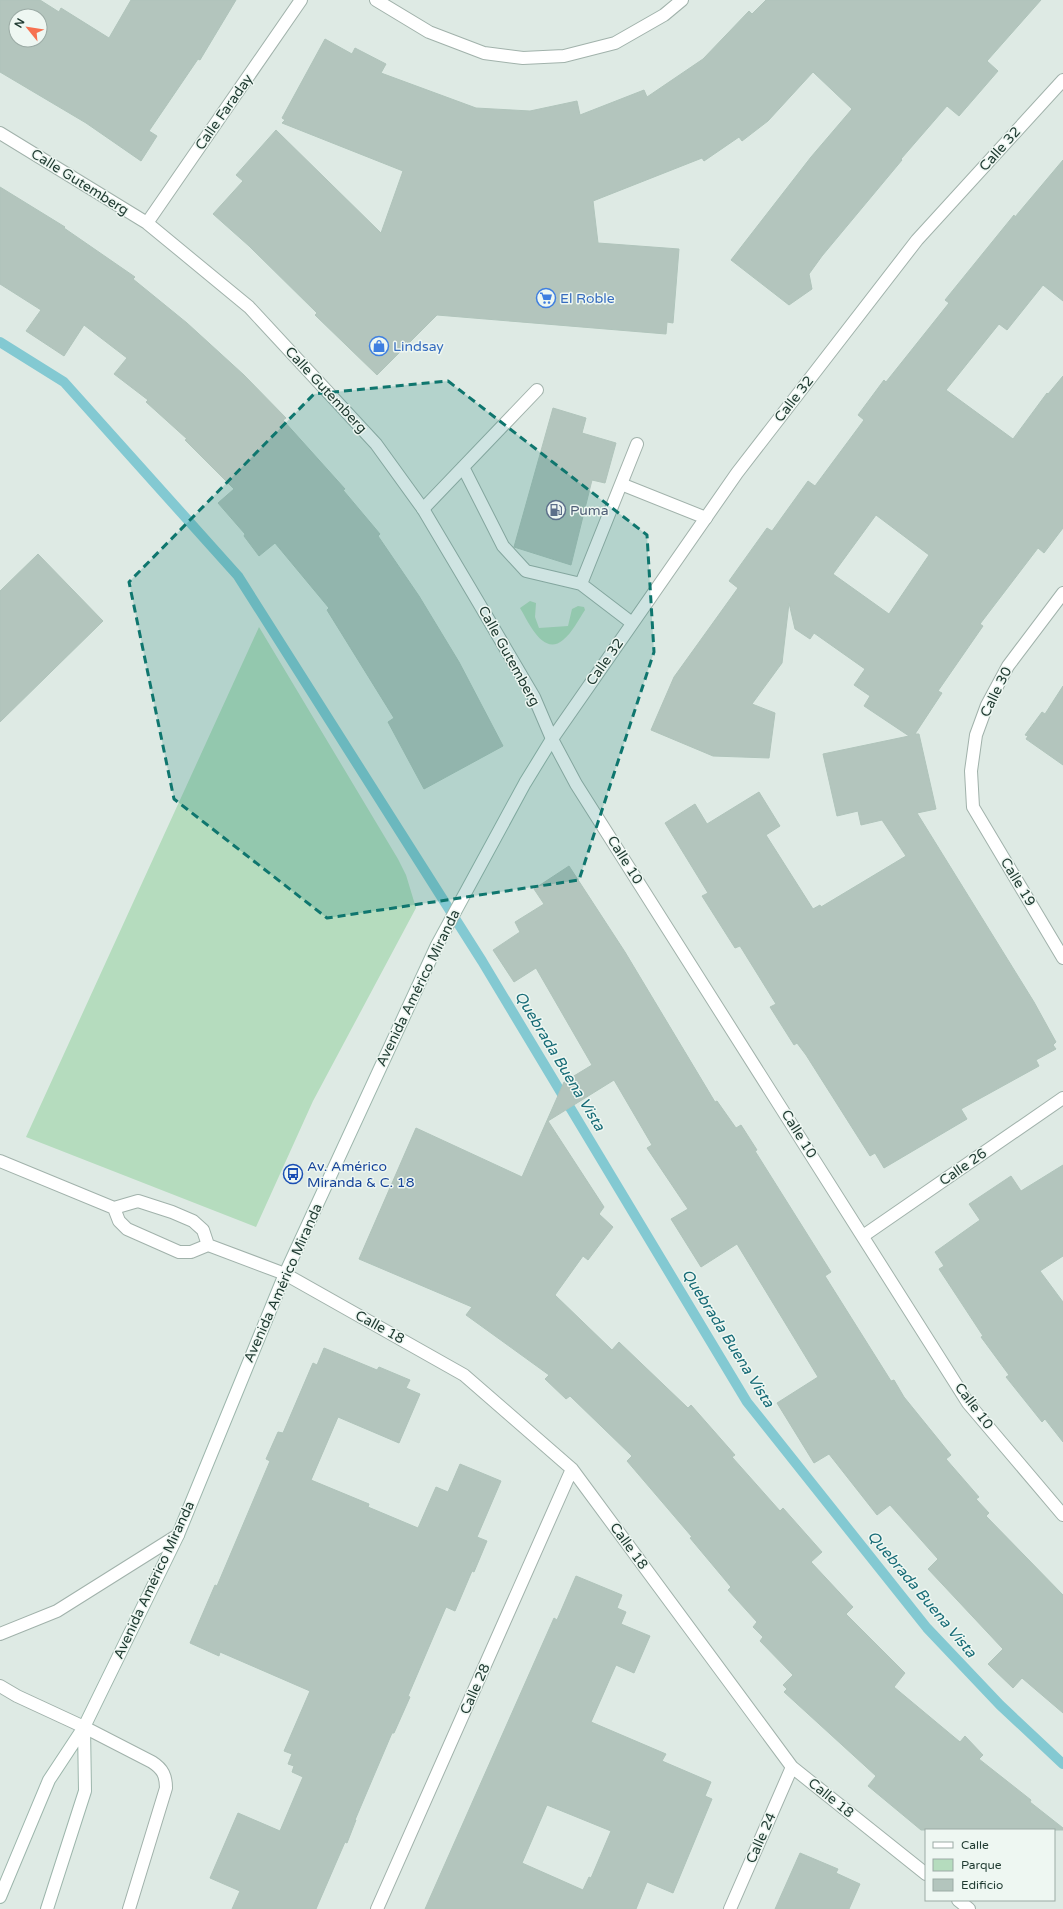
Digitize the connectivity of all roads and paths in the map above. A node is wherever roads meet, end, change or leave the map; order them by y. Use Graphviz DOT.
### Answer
graph roads {
  1 [pos="301,0"];
  2 [pos="376,0"];
  3 [pos="682,0"];
  4 [pos="1063,80"];
  5 [pos="0,133"];
  6 [pos="147,223"];
  7 [pos="537,390"];
  8 [pos="638,444"];
  9 [pos="463,467"];
  10 [pos="621,484"];
  11 [pos="423,509"];
  12 [pos="706,518"];
  13 [pos="581,584"];
  14 [pos="1063,593"];
  15 [pos="632,623"];
  16 [pos="552,740"];
  17 [pos="973,807"];
  18 [pos="1063,958"];
  19 [pos="1063,1098"];
  20 [pos="0,1161"];
  21 [pos="114,1208"];
  22 [pos="864,1236"];
  23 [pos="208,1245"];
  24 [pos="284,1274"];
  25 [pos="572,1469"];
  26 [pos="1063,1515"];
  27 [pos="178,1535"];
  28 [pos="0,1634"];
  29 [pos="0,1686"];
  30 [pos="84,1727"];
  31 [pos="792,1767"];
  32 [pos="925,1873"];
  33 [pos="0,1897"];
  34 [pos="959,1901"];
  35 [pos="47,1909"];
  36 [pos="129,1909"];
  37 [pos="377,1909"];
  38 [pos="730,1909"];
  39 [pos="969,1909"];
  1 -- 6 [label="street, Calle Faraday"];
  2 -- 3 [label="street"];
  4 -- 12 [label="street, Calle 32"];
  5 -- 6 [label="street, Calle Gutemberg"];
  6 -- 11 [label="street, Calle Gutemberg"];
  7 -- 9 [label="street"];
  8 -- 10 [label="street"];
  9 -- 11 [label="street"];
  9 -- 13 [label="street"];
  10 -- 12 [label="street"];
  10 -- 13 [label="street"];
  11 -- 16 [label="street, Calle Gutemberg"];
  12 -- 15 [label="street, Calle 32"];
  13 -- 15 [label="street"];
  14 -- 17 [label="street, Calle 30"];
  15 -- 16 [label="street, Calle 32"];
  16 -- 22 [label="street, Calle 10"];
  16 -- 24 [label="street, Avenida Américo Miranda"];
  17 -- 18 [label="street, Calle 19"];
  19 -- 22 [label="street, Calle 26"];
  20 -- 21 [label="street"];
  21 -- 23 [label="street"];
  21 -- 23 [label="street"];
  22 -- 26 [label="street, Calle 10"];
  23 -- 24 [label="street, Calle 18"];
  24 -- 25 [label="street, Calle 18"];
  24 -- 27 [label="street, Avenida Américo Miranda"];
  25 -- 31 [label="street, Calle 18"];
  25 -- 37 [label="street, Calle 28"];
  27 -- 28 [label="street"];
  27 -- 30 [label="street, Avenida Américo Miranda"];
  29 -- 30 [label="street"];
  30 -- 33 [label="street, Avenida Américo Miranda"];
  30 -- 35 [label="street, Avenida Américo Miranda"];
  30 -- 36 [label="street"];
  31 -- 32 [label="street, Calle 18"];
  31 -- 38 [label="street, Calle 24"];
  34 -- 39 [label="street"];
}
